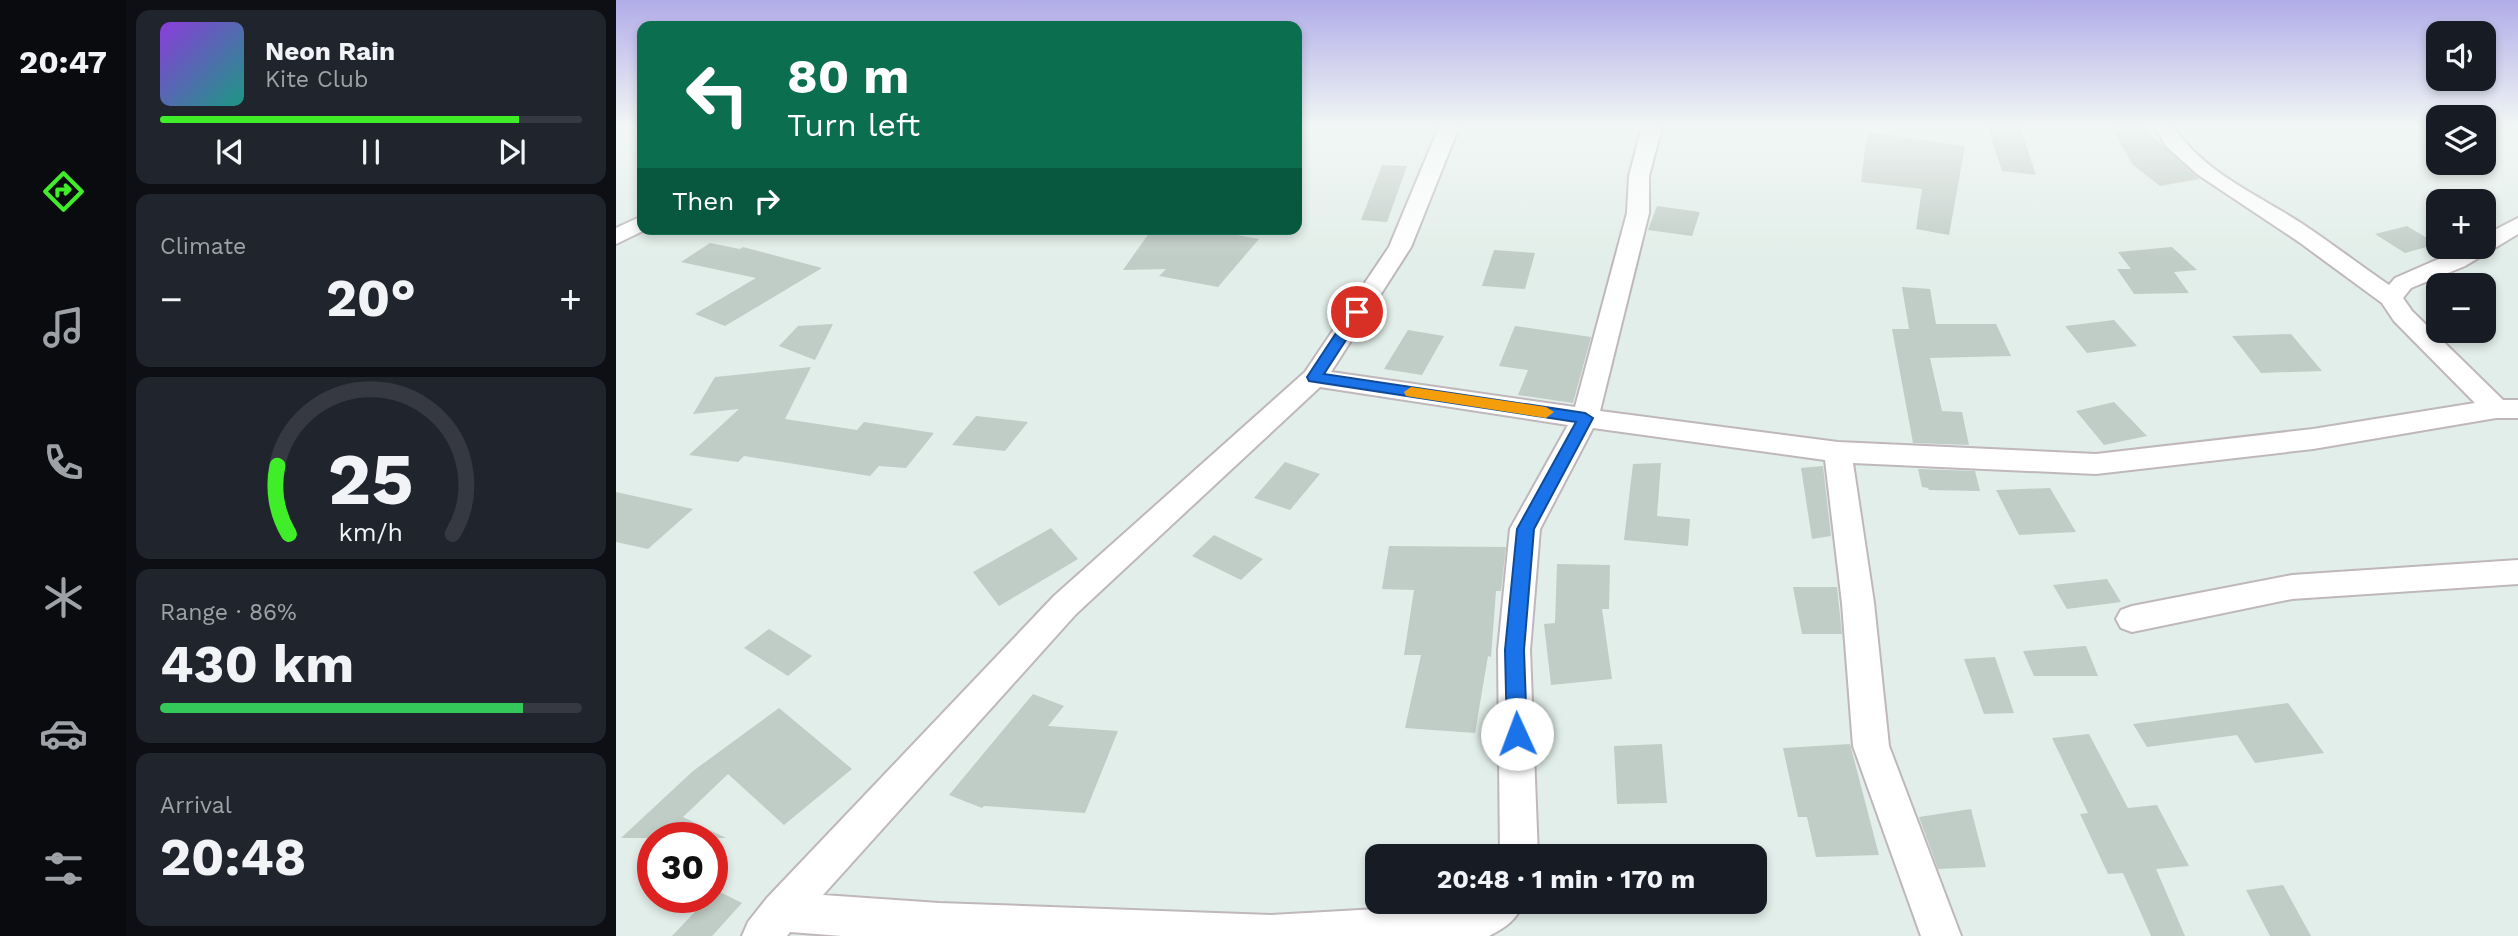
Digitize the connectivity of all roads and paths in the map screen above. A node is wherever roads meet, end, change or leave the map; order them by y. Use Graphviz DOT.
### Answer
graph roads {
  1 [pos="1432,171"];
  2 [pos="1640,171"];
  3 [pos="2204,171"];
  4 [pos="2518,225"];
  5 [pos="2496,238"];
  6 [pos="2460,259"];
  7 [pos="2391,298"];
  8 [pos="1314,377"];
  9 [pos="2507,409"];
  10 [pos="1585,418"];
  11 [pos="1838,452"];
  12 [pos="2518,572"];
  13 [pos="2132,619"];
  14 [pos="1521,844"];
  15 [pos="1491,914"];
  16 [pos="772,924"];
  17 [pos="1941,936"];
  1 -- 8 [label="street"];
  2 -- 10 [label="street"];
  3 -- 7 [label="street"];
  4 -- 5 [label="street"];
  6 -- 7 [label="street"];
  7 -- 9 [label="street"];
  8 -- 10 [label="street"];
  8 -- 16 [label="street"];
  9 -- 11 [label="street"];
  10 -- 11 [label="street"];
  10 -- 14 [label="street"];
  11 -- 17 [label="street"];
  12 -- 13 [label="street"];
  15 -- 16 [label="street"];
}
